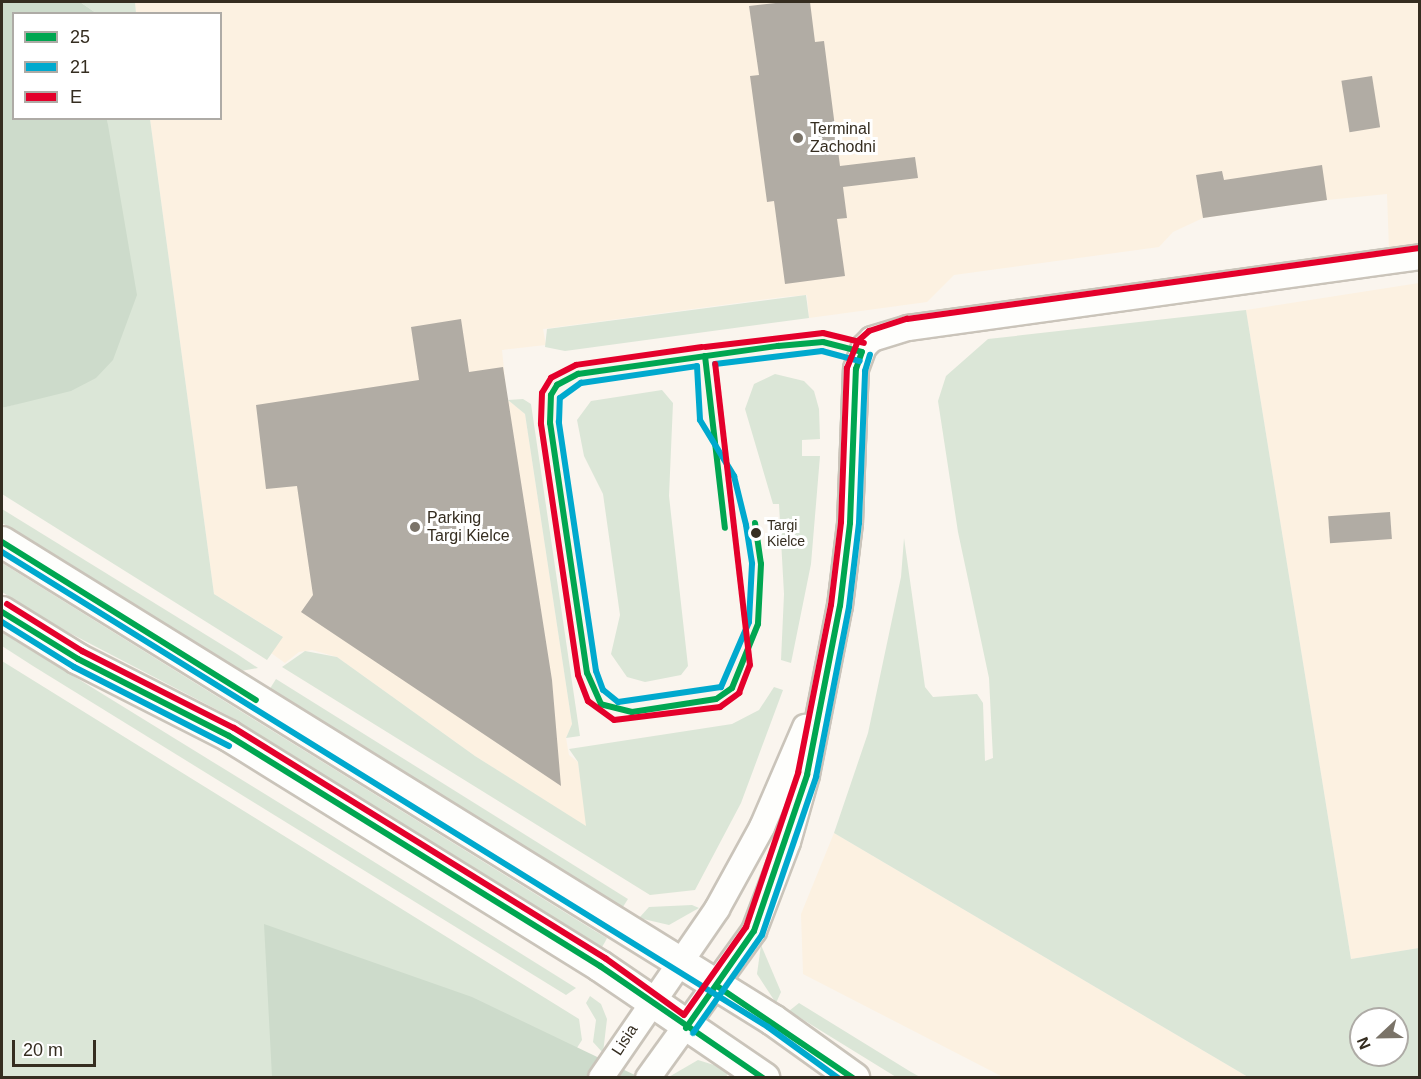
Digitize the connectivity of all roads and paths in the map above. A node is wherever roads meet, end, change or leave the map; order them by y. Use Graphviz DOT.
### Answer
graph roads {
  1 [pos="1419,257"];
  2 [pos="2,542"];
  3 [pos="2,612"];
  4 [pos="821,689"];
  5 [pos="680,962"];
  6 [pos="717,986"];
  7 [pos="650,1002"];
  8 [pos="686,1028"];
  9 [pos="601,1077"];
  10 [pos="648,1077"];
  11 [pos="764,1077"];
  12 [pos="854,1077"];
  1 -- 4 [label="street"];
  2 -- 5 [label="street"];
  3 -- 7 [label="street"];
  4 -- 5 [label="street, Lisia"];
  4 -- 6 [label="street"];
  5 -- 6 [label="street"];
  5 -- 7 [label="street, Lisia"];
  6 -- 8 [label="street"];
  6 -- 12 [label="street"];
  7 -- 8 [label="street"];
  7 -- 9 [label="street, Lisia"];
  8 -- 10 [label="street"];
  8 -- 11 [label="street"];
}
